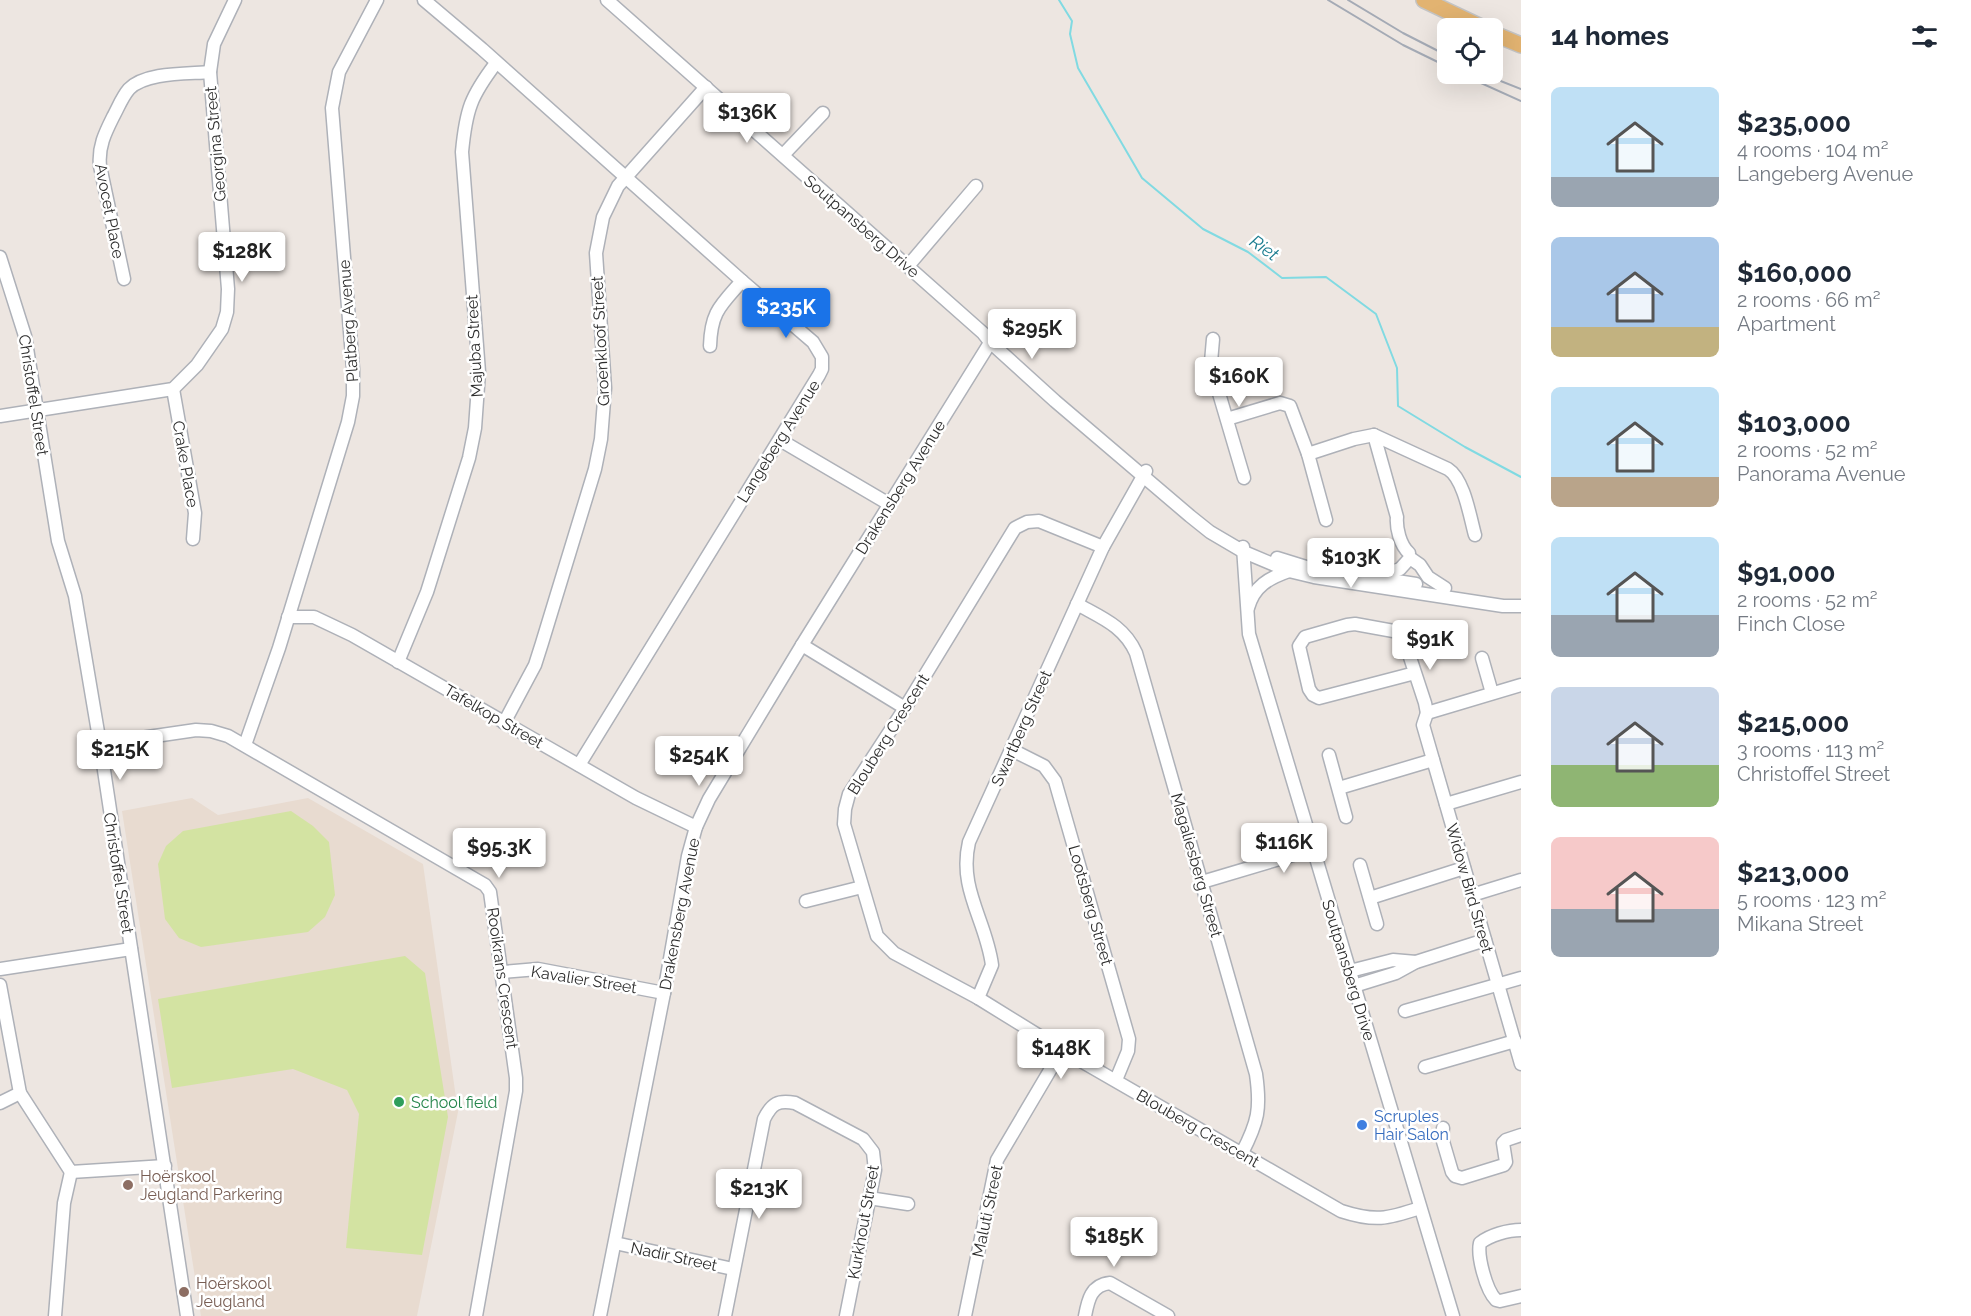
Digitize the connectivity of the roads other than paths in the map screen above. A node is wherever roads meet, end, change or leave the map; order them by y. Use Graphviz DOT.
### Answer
graph roads {
  1 [pos="235,0"];
  2 [pos="377,0"];
  3 [pos="424,0"];
  4 [pos="607,0"];
  5 [pos="1424,0"];
  6 [pos="1462,18"];
  7 [pos="1503,38"];
  8 [pos="1521,45"];
  9 [pos="496,63"];
  10 [pos="210,72"];
  11 [pos="706,87"];
  12 [pos="823,113"];
  13 [pos="783,155"];
  14 [pos="625,178"];
  15 [pos="976,186"];
  16 [pos="0,257"];
  17 [pos="908,266"];
  18 [pos="124,279"];
  19 [pos="742,281"];
  20 [pos="988,337"];
  21 [pos="1213,339"];
  22 [pos="710,346"];
  23 [pos="173,389"];
  24 [pos="37,411"];
  25 [pos="0,416"];
  26 [pos="1227,419"];
  27 [pos="1374,435"];
  28 [pos="780,440"];
  29 [pos="1308,454"];
  30 [pos="1145,473"];
  31 [pos="1244,478"];
  32 [pos="889,504"];
  33 [pos="1326,520"];
  34 [pos="1475,535"];
  35 [pos="193,539"];
  36 [pos="1224,541"];
  37 [pos="1103,547"];
  38 [pos="1243,547"];
  39 [pos="1410,555"];
  40 [pos="1244,571"];
  41 [pos="1289,571"];
  42 [pos="1376,577"];
  43 [pos="1406,587"];
  44 [pos="1445,588"];
  45 [pos="1077,604"];
  46 [pos="1517,606"];
  47 [pos="1247,614"];
  48 [pos="288,617"];
  49 [pos="802,645"];
  50 [pos="1482,658"];
  51 [pos="398,662"];
  52 [pos="1415,673"];
  53 [pos="1521,685"];
  54 [pos="1492,693"];
  55 [pos="905,708"];
  56 [pos="1427,713"];
  57 [pos="504,723"];
  58 [pos="100,744"];
  59 [pos="245,745"];
  60 [pos="1012,750"];
  61 [pos="1329,755"];
  62 [pos="1433,760"];
  63 [pos="579,765"];
  64 [pos="1521,782"];
  65 [pos="1339,788"];
  66 [pos="1446,804"];
  67 [pos="1346,817"];
  68 [pos="696,827"];
  69 [pos="1314,852"];
  70 [pos="1360,865"];
  71 [pos="1464,868"];
  72 [pos="1521,880"];
  73 [pos="1203,885"];
  74 [pos="862,887"];
  75 [pos="1472,895"];
  76 [pos="1370,898"];
  77 [pos="806,902"];
  78 [pos="1377,924"];
  79 [pos="1485,940"];
  80 [pos="131,949"];
  81 [pos="1416,962"];
  82 [pos="0,969"];
  83 [pos="1350,971"];
  84 [pos="503,972"];
  85 [pos="1521,978"];
  86 [pos="0,985"];
  87 [pos="1498,985"];
  88 [pos="1354,986"];
  89 [pos="664,993"];
  90 [pos="978,998"];
  91 [pos="1405,1011"];
  92 [pos="1515,1041"];
  93 [pos="1062,1050"];
  94 [pos="1521,1064"];
  95 [pos="1425,1067"];
  96 [pos="1116,1080"];
  97 [pos="20,1093"];
  98 [pos="0,1103"];
  99 [pos="1443,1128"];
  100 [pos="1521,1135"];
  101 [pos="1242,1153"];
  102 [pos="165,1166"];
  103 [pos="70,1172"];
  104 [pos="869,1198"];
  105 [pos="908,1204"];
  106 [pos="1420,1208"];
  107 [pos="1521,1230"];
  108 [pos="615,1244"];
  109 [pos="733,1269"];
  110 [pos="1521,1296"];
  111 [pos="54,1316"];
  112 [pos="188,1316"];
  113 [pos="476,1316"];
  114 [pos="600,1316"];
  115 [pos="724,1316"];
  116 [pos="846,1316"];
  117 [pos="964,1316"];
  118 [pos="1085,1316"];
  119 [pos="1168,1316"];
  120 [pos="1452,1316"];
  1 -- 10 [label="street, Georgina Street"];
  2 -- 48 [label="street, Platberg Avenue"];
  3 -- 9 [label="street, Langeberg Avenue"];
  4 -- 11 [label="street, Soutpansberg Drive"];
  5 -- 6 [label="main road"];
  7 -- 8 [label="main road"];
  9 -- 14 [label="street, Langeberg Avenue"];
  9 -- 51 [label="street, Majuba Street"];
  10 -- 18 [label="street, Avocet Place"];
  10 -- 23 [label="street, Georgina Street"];
  11 -- 13 [label="street, Soutpansberg Drive"];
  11 -- 14 [label="street, Groenkloof Street"];
  12 -- 13 [label="street"];
  13 -- 17 [label="street, Soutpansberg Drive"];
  14 -- 19 [label="street, Langeberg Avenue"];
  14 -- 57 [label="street, Groenkloof Street"];
  15 -- 17 [label="street"];
  16 -- 24 [label="street, Christoffel Street"];
  17 -- 20 [label="street, Soutpansberg Drive"];
  19 -- 22 [label="street"];
  19 -- 28 [label="street, Langeberg Avenue"];
  20 -- 30 [label="street, Soutpansberg Drive"];
  20 -- 32 [label="street, Drakensberg Avenue"];
  21 -- 26 [label="street"];
  23 -- 24 [label="street"];
  23 -- 35 [label="street, Crake Place"];
  24 -- 25 [label="street"];
  24 -- 58 [label="street, Christoffel Street"];
  26 -- 29 [label="street"];
  26 -- 31 [label="street"];
  27 -- 29 [label="street"];
  27 -- 34 [label="street"];
  27 -- 39 [label="street"];
  28 -- 32 [label="street"];
  28 -- 63 [label="street, Langeberg Avenue"];
  29 -- 33 [label="street"];
  30 -- 36 [label="street, Soutpansberg Drive"];
  30 -- 37 [label="street, Swartberg Street"];
  30 -- 38 [label="street, Soutpansberg Drive"];
  32 -- 49 [label="street, Drakensberg Avenue"];
  36 -- 38 [label="street, Soutpansberg Drive"];
  36 -- 40 [label="street"];
  37 -- 45 [label="street, Swartberg Street"];
  37 -- 55 [label="street, Blouberg Crescent"];
  38 -- 40 [label="street, Soutpansberg Drive"];
  38 -- 41 [label="street"];
  38 -- 42 [label="street"];
  39 -- 42 [label="street"];
  39 -- 43 [label="street"];
  39 -- 44 [label="street"];
  40 -- 47 [label="street, Soutpansberg Drive"];
  41 -- 43 [label="street"];
  41 -- 47 [label="street"];
  42 -- 43 [label="street"];
  43 -- 44 [label="street"];
  43 -- 46 [label="street"];
  44 -- 46 [label="street"];
  45 -- 60 [label="street, Swartberg Street"];
  45 -- 73 [label="street, Magaliesberg Street"];
  47 -- 69 [label="street, Soutpansberg Drive"];
  48 -- 51 [label="street, Tafelkop Street"];
  48 -- 59 [label="street, Platberg Avenue"];
  49 -- 55 [label="street"];
  49 -- 68 [label="street, Drakensberg Avenue"];
  50 -- 54 [label="street"];
  51 -- 57 [label="street, Tafelkop Street"];
  52 -- 52 [label="street, Widow Bird Street"];
  52 -- 56 [label="street, Widow Bird Street"];
  53 -- 54 [label="street"];
  54 -- 56 [label="street"];
  55 -- 74 [label="street, Blouberg Crescent"];
  56 -- 62 [label="street, Widow Bird Street"];
  57 -- 63 [label="street, Tafelkop Street"];
  58 -- 59 [label="street, Rooikrans Crescent"];
  58 -- 80 [label="street, Christoffel Street"];
  59 -- 84 [label="street, Rooikrans Crescent"];
  60 -- 90 [label="street, Swartberg Street"];
  60 -- 96 [label="street, Lootsberg Street"];
  61 -- 65 [label="street"];
  62 -- 65 [label="street"];
  62 -- 66 [label="street, Widow Bird Street"];
  63 -- 68 [label="street, Tafelkop Street"];
  64 -- 66 [label="street"];
  65 -- 67 [label="street"];
  66 -- 71 [label="street, Widow Bird Street"];
  68 -- 89 [label="street, Drakensberg Avenue"];
  69 -- 73 [label="street"];
  69 -- 83 [label="street, Soutpansberg Drive"];
  70 -- 76 [label="street"];
  71 -- 75 [label="street, Widow Bird Street"];
  71 -- 76 [label="street"];
  72 -- 75 [label="street"];
  73 -- 101 [label="street, Magaliesberg Street"];
  74 -- 77 [label="street"];
  74 -- 90 [label="street, Blouberg Crescent"];
  75 -- 79 [label="street, Widow Bird Street"];
  76 -- 78 [label="street"];
  79 -- 81 [label="street"];
  79 -- 87 [label="street, Widow Bird Street"];
  80 -- 82 [label="street"];
  80 -- 102 [label="street, Christoffel Street"];
  81 -- 83 [label="street"];
  81 -- 88 [label="street"];
  83 -- 88 [label="street, Soutpansberg Drive"];
  84 -- 89 [label="street, Kavalier Street"];
  84 -- 113 [label="street, Rooikrans Crescent"];
  85 -- 87 [label="street"];
  86 -- 97 [label="street"];
  87 -- 91 [label="street"];
  87 -- 92 [label="street, Widow Bird Street"];
  88 -- 106 [label="street, Soutpansberg Drive"];
  89 -- 108 [label="street, Drakensberg Avenue"];
  90 -- 93 [label="street, Blouberg Crescent"];
  92 -- 94 [label="street, Widow Bird Street"];
  92 -- 95 [label="street"];
  93 -- 96 [label="street, Blouberg Crescent"];
  93 -- 117 [label="street, Maluti Street"];
  96 -- 101 [label="street, Blouberg Crescent"];
  97 -- 98 [label="street"];
  97 -- 103 [label="street"];
  99 -- 100 [label="street"];
  101 -- 106 [label="street, Blouberg Crescent"];
  102 -- 103 [label="street"];
  102 -- 112 [label="street, Christoffel Street"];
  103 -- 111 [label="street"];
  104 -- 105 [label="street"];
  104 -- 109 [label="street, Kurkhout Street"];
  104 -- 116 [label="street, Kurkhout Street"];
  106 -- 120 [label="street, Soutpansberg Drive"];
  107 -- 110 [label="street"];
  108 -- 109 [label="street, Nadir Street"];
  108 -- 114 [label="street, Drakensberg Avenue"];
  109 -- 115 [label="street"];
  118 -- 119 [label="street"];
}
